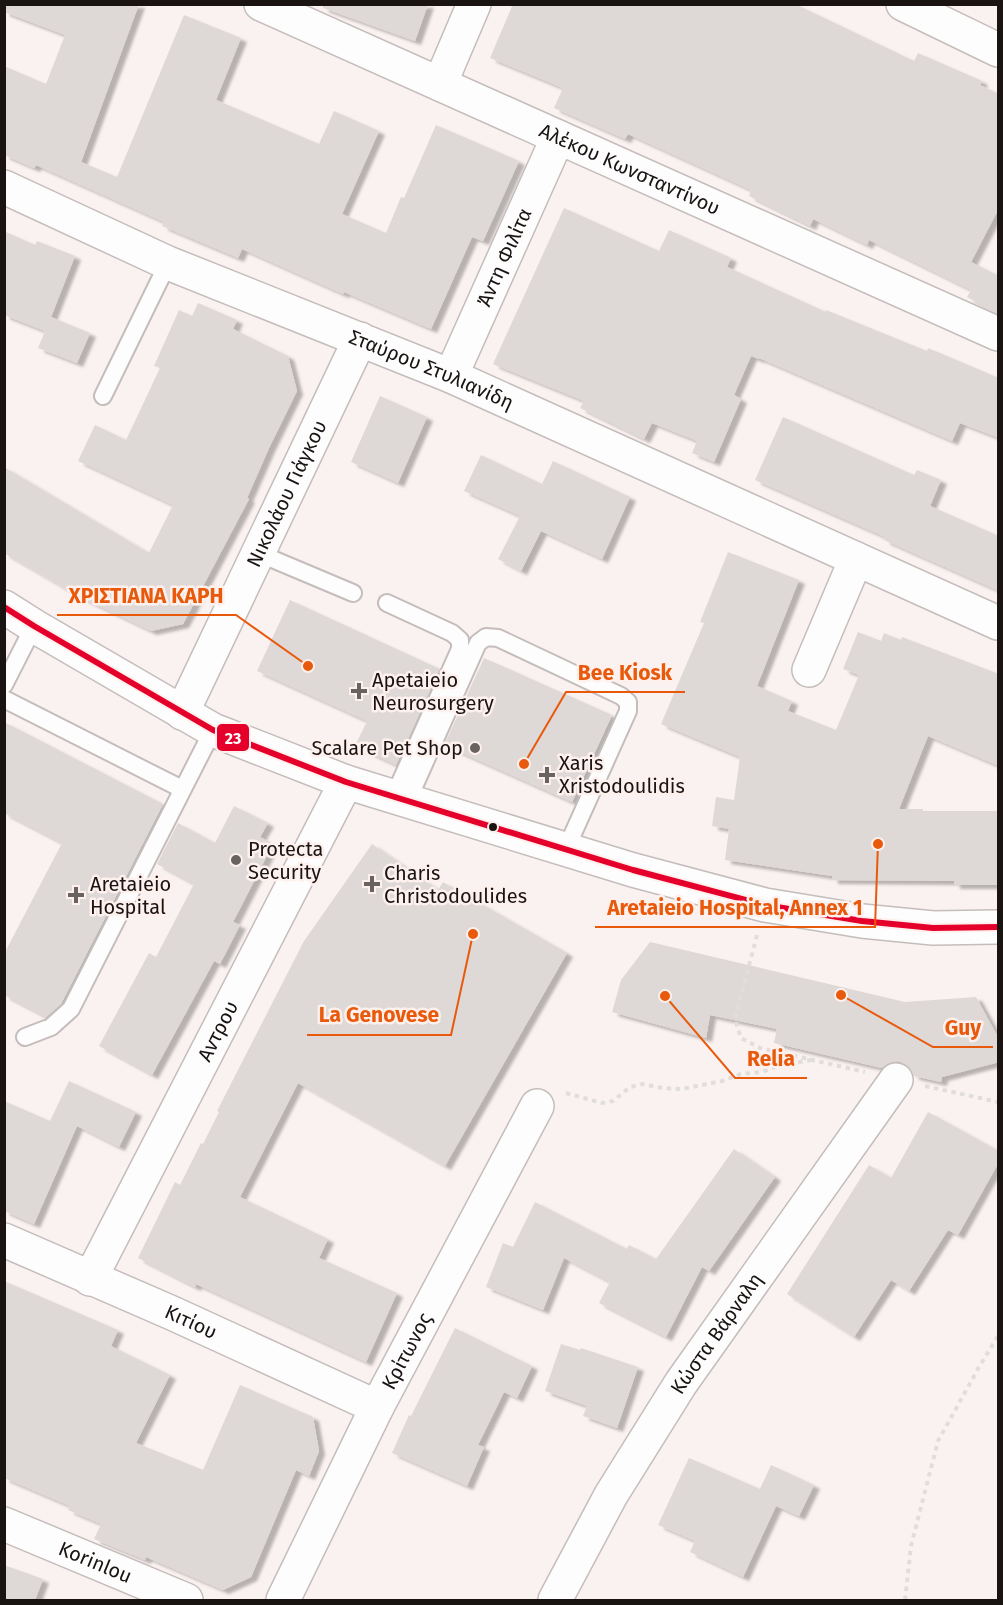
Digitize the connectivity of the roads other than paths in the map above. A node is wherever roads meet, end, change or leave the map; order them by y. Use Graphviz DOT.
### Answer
graph roads {
  1 [pos="261,4"];
  2 [pos="474,4"];
  3 [pos="903,4"];
  4 [pos="999,50"];
  5 [pos="440,84"];
  6 [pos="558,137"];
  7 [pos="4,187"];
  8 [pos="168,263"];
  9 [pos="999,334"];
  10 [pos="360,339"];
  11 [pos="451,376"];
  12 [pos="104,396"];
  13 [pos="258,553"];
  14 [pos="856,559"];
  15 [pos="353,593"];
  16 [pos="387,603"];
  17 [pos="5,608"];
  18 [pos="999,623"];
  19 [pos="34,626"];
  20 [pos="809,670"];
  21 [pos="4,686"];
  22 [pos="4,699"];
  23 [pos="182,713"];
  24 [pos="213,730"];
  25 [pos="346,782"];
  26 [pos="182,789"];
  27 [pos="401,798"];
  28 [pos="566,849"];
  29 [pos="999,927"];
  30 [pos="24,1038"];
  31 [pos="896,1080"];
  32 [pos="537,1106"];
  33 [pos="4,1240"];
  34 [pos="90,1279"];
  35 [pos="377,1407"];
  36 [pos="4,1524"];
  37 [pos="186,1600"];
  38 [pos="283,1600"];
  39 [pos="555,1600"];
  1 -- 5 [label="street, Αλέκου Κωνσταντίνου"];
  2 -- 5 [label="street"];
  3 -- 4 [label="street"];
  5 -- 6 [label="street, Αλέκου Κωνσταντίνου"];
  6 -- 9 [label="street, Αλέκου Κωνσταντίνου"];
  6 -- 11 [label="street, Άντη Φιλίτα"];
  7 -- 8 [label="street, Σταύρου Στυλιανίδη"];
  8 -- 10 [label="street, Σταύρου Στυλιανίδη"];
  8 -- 12 [label="lane"];
  10 -- 11 [label="street, Σταύρου Στυλιανίδη"];
  10 -- 13 [label="street, Νικολάου Γιάγκου"];
  11 -- 14 [label="street, Σταύρου Στυλιανίδη"];
  13 -- 15 [label="lane"];
  13 -- 23 [label="street, Νικολάου Γιάγκου"];
  14 -- 18 [label="street, Σταύρου Στυλιανίδη"];
  14 -- 20 [label="street"];
  16 -- 27 [label="lane"];
  17 -- 19 [label="street"];
  19 -- 21 [label="lane"];
  19 -- 23 [label="street"];
  22 -- 26 [label="lane"];
  23 -- 24 [label="street"];
  24 -- 25 [label="street"];
  24 -- 26 [label="lane"];
  25 -- 27 [label="street"];
  25 -- 34 [label="street, Αντρου"];
  26 -- 30 [label="lane"];
  27 -- 28 [label="street"];
  27 -- 28 [label="lane"];
  28 -- 29 [label="street"];
  31 -- 39 [label="street, Κώστα Βάρναλη"];
  32 -- 35 [label="street, Κρίτωνος"];
  33 -- 34 [label="street, Κιτίου"];
  34 -- 35 [label="street, Κιτίου"];
  35 -- 38 [label="street, Κρίτωνος"];
  36 -- 37 [label="street, Korinlou"];
}
